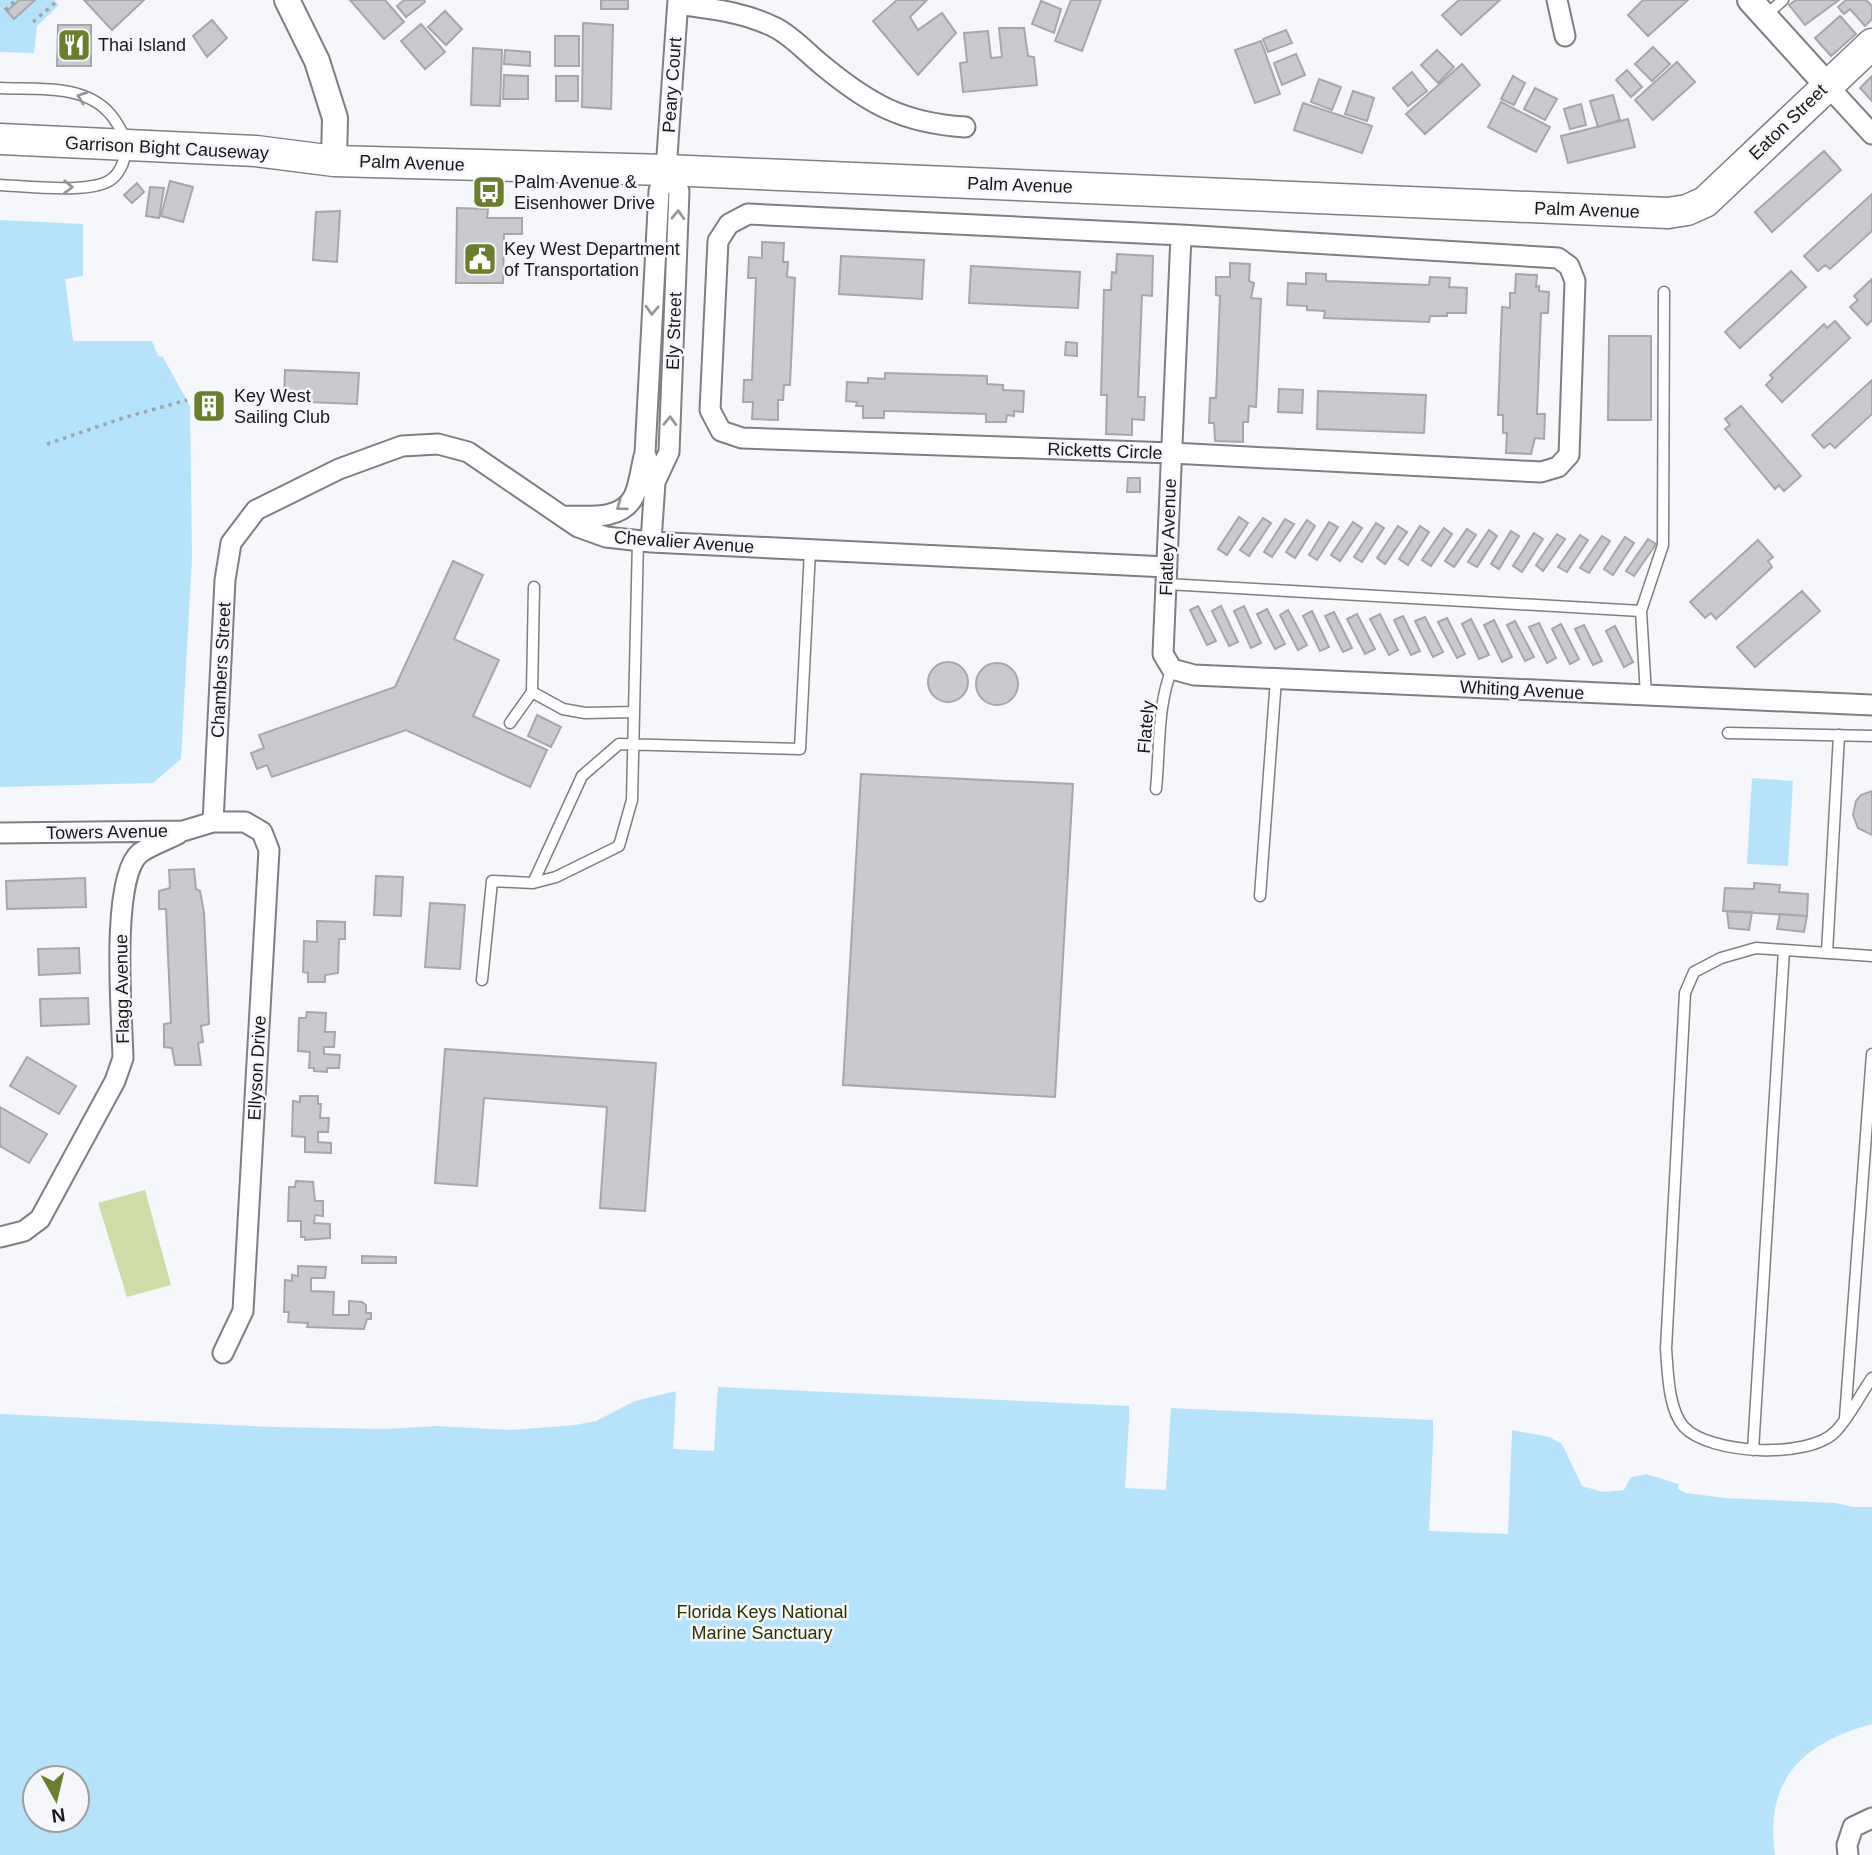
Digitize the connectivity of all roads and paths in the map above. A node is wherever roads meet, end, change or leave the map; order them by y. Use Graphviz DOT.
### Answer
graph roads {
  1 [pos="16,0"];
  2 [pos="287,0"];
  3 [pos="1557,0"];
  4 [pos="56,2"];
  5 [pos="678,2"];
  6 [pos="1766,5"];
  7 [pos="5,10"];
  8 [pos="33,22"];
  9 [pos="1565,36"];
  10 [pos="1872,44"];
  11 [pos="1827,85"];
  12 [pos="0,88"];
  13 [pos="965,127"];
  14 [pos="1872,134"];
  15 [pos="0,139"];
  16 [pos="128,144"];
  17 [pos="334,161"];
  18 [pos="666,170"];
  19 [pos="0,185"];
  20 [pos="1704,201"];
  21 [pos="1181,234"];
  22 [pos="655,251"];
  23 [pos="677,252"];
  24 [pos="1664,292"];
  25 [pos="650,356"];
  26 [pos="673,357"];
  27 [pos="187,400"];
  28 [pos="47,444"];
  29 [pos="645,453"];
  30 [pos="1172,453"];
  31 [pos="655,482"];
  32 [pos="563,516"];
  33 [pos="245,522"];
  34 [pos="645,541"];
  35 [pos="810,550"];
  36 [pos="1167,576"];
  37 [pos="534,587"];
  38 [pos="1641,611"];
  39 [pos="1172,669"];
  40 [pos="1276,679"];
  41 [pos="531,692"];
  42 [pos="1646,695"];
  43 [pos="1872,705"];
  44 [pos="634,712"];
  45 [pos="510,723"];
  46 [pos="1728,733"];
  47 [pos="1839,735"];
  48 [pos="1872,736"];
  49 [pos="633,744"];
  50 [pos="1157,789"];
  51 [pos="213,822"];
  52 [pos="183,831"];
  53 [pos="0,834"];
  54 [pos="533,883"];
  55 [pos="1260,896"];
  56 [pos="1784,950"];
  57 [pos="1827,953"];
  58 [pos="1872,957"];
  59 [pos="482,980"];
  60 [pos="1872,1054"];
  61 [pos="0,1237"];
  62 [pos="223,1353"];
  63 [pos="1872,1378"];
  64 [pos="1845,1418"];
  65 [pos="1753,1450"];
  66 [pos="1872,1818"];
  67 [pos="1848,1855"];
  1 -- 7 [label="path"];
  2 -- 17 [label="street"];
  3 -- 9 [label="street"];
  4 -- 8 [label="path"];
  5 -- 13 [label="street"];
  5 -- 18 [label="street, Peary Court"];
  6 -- 11 [label="street"];
  10 -- 11 [label="main road, Eaton Street"];
  11 -- 14 [label="street"];
  11 -- 20 [label="main road, Eaton Street"];
  16 -- 12 [label="lane, one-way"];
  15 -- 16 [label="main road, Garrison Bight Causeway"];
  16 -- 17 [label="main road, Garrison Bight Causeway"];
  19 -- 16 [label="lane, one-way"];
  17 -- 18 [label="main road, Palm Avenue"];
  18 -- 20 [label="main road, Palm Avenue"];
  18 -- 22 [label="street, Ely Street"];
  23 -- 18 [label="street, Ely Street, one-way"];
  21 -- 30 [label="street, Flatley Avenue"];
  21 -- 30 [label="street, Ricketts Circle"];
  21 -- 30 [label="street, Ricketts Circle"];
  22 -- 23 [label="street"];
  22 -- 25 [label="street, Ely Street, one-way"];
  23 -- 26 [label="street, Ely Street"];
  24 -- 38 [label="lane"];
  25 -- 26 [label="street"];
  25 -- 29 [label="street, Ely Street"];
  31 -- 26 [label="street, Ely Street, one-way"];
  27 -- 28 [label="path"];
  29 -- 31 [label="street, Ely Street"];
  29 -- 32 [label="street, Ely Street, one-way"];
  30 -- 36 [label="street, Flatley Avenue"];
  31 -- 34 [label="street, Ely Street"];
  32 -- 33 [label="street, Chevalier Avenue"];
  32 -- 34 [label="street, Chevalier Avenue"];
  33 -- 51 [label="street, Chambers Street"];
  34 -- 35 [label="street, Chevalier Avenue"];
  34 -- 44 [label="lane"];
  35 -- 36 [label="street, Chevalier Avenue"];
  35 -- 49 [label="lane"];
  36 -- 38 [label="lane"];
  36 -- 39 [label="street, Flatley Avenue"];
  37 -- 41 [label="lane"];
  38 -- 42 [label="lane"];
  39 -- 40 [label="street, Whiting Avenue"];
  39 -- 50 [label="lane, Flately"];
  40 -- 42 [label="street, Whiting Avenue"];
  40 -- 55 [label="lane"];
  41 -- 44 [label="lane"];
  41 -- 45 [label="lane"];
  42 -- 43 [label="street, Whiting Avenue"];
  44 -- 49 [label="lane"];
  46 -- 47 [label="lane"];
  47 -- 48 [label="lane"];
  47 -- 57 [label="lane"];
  49 -- 54 [label="lane"];
  49 -- 54 [label="lane"];
  51 -- 52 [label="street, Towers Avenue"];
  51 -- 62 [label="street, Ellyson Drive"];
  52 -- 53 [label="street, Towers Avenue"];
  52 -- 61 [label="street, Flagg Avenue"];
  54 -- 59 [label="lane"];
  56 -- 57 [label="lane"];
  56 -- 65 [label="lane"];
  56 -- 65 [label="lane"];
  57 -- 58 [label="lane"];
  60 -- 64 [label="lane"];
  63 -- 64 [label="lane"];
  64 -- 65 [label="lane"];
  66 -- 67 [label="street"];
}
